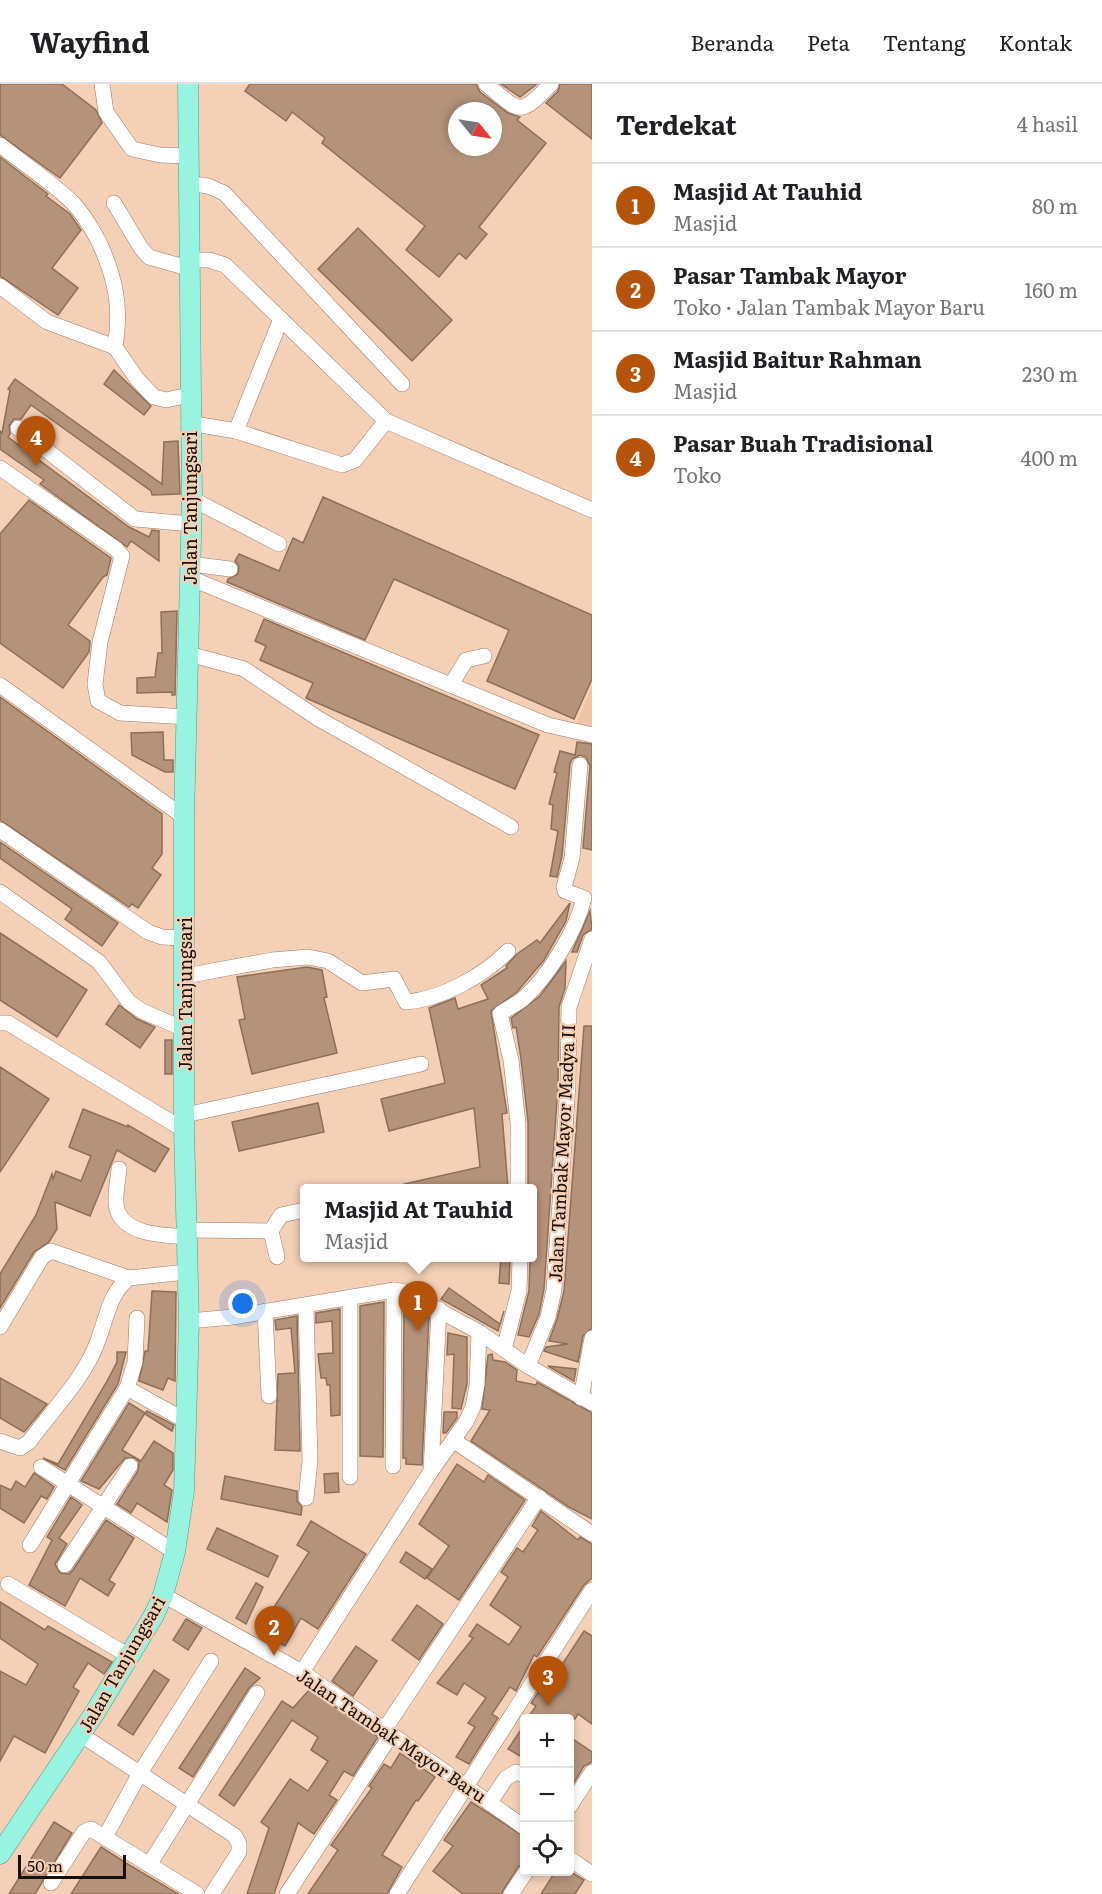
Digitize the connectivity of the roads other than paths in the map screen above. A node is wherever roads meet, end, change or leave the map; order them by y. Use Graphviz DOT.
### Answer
graph roads {
  1 [pos="102,84"];
  2 [pos="188,84"];
  3 [pos="486,84"];
  4 [pos="551,84"];
  5 [pos="0,145"];
  6 [pos="187,156"];
  7 [pos="187,183"];
  8 [pos="114,203"];
  9 [pos="188,264"];
  10 [pos="0,286"];
  11 [pos="281,319"];
  12 [pos="115,347"];
  13 [pos="402,384"];
  14 [pos="189,395"];
  15 [pos="386,421"];
  16 [pos="189,423"];
  17 [pos="18,428"];
  18 [pos="236,431"];
  19 [pos="0,468"];
  20 [pos="192,499"];
  21 [pos="592,510"];
  22 [pos="191,524"];
  23 [pos="279,544"];
  24 [pos="230,569"];
  25 [pos="190,571"];
  26 [pos="189,654"];
  27 [pos="484,656"];
  28 [pos="0,685"];
  29 [pos="451,685"];
  30 [pos="188,717"];
  31 [pos="592,735"];
  32 [pos="580,765"];
  33 [pos="184,817"];
  34 [pos="511,827"];
  35 [pos="0,830"];
  36 [pos="0,892"];
  37 [pos="586,904"];
  38 [pos="184,938"];
  39 [pos="592,939"];
  40 [pos="508,951"];
  41 [pos="185,976"];
  42 [pos="0,1023"];
  43 [pos="184,1029"];
  44 [pos="421,1064"];
  45 [pos="185,1122"];
  46 [pos="118,1169"];
  47 [pos="518,1184"];
  48 [pos="300,1211"];
  49 [pos="271,1231"];
  50 [pos="187,1234"];
  51 [pos="277,1257"];
  52 [pos="520,1262"];
  53 [pos="187,1272"];
  54 [pos="129,1278"];
  55 [pos="394,1290"];
  56 [pos="350,1298"];
  57 [pos="306,1306"];
  58 [pos="439,1309"];
  59 [pos="265,1311"];
  60 [pos="137,1318"];
  61 [pos="189,1321"];
  62 [pos="0,1327"];
  63 [pos="478,1332"];
  64 [pos="592,1338"];
  65 [pos="504,1349"];
  66 [pos="528,1366"];
  67 [pos="127,1388"];
  68 [pos="269,1396"];
  69 [pos="587,1400"];
  70 [pos="186,1421"];
  71 [pos="453,1440"];
  72 [pos="0,1441"];
  73 [pos="130,1466"];
  74 [pos="393,1466"];
  75 [pos="42,1467"];
  76 [pos="431,1471"];
  77 [pos="350,1477"];
  78 [pos="69,1483"];
  79 [pos="539,1497"];
  80 [pos="306,1498"];
  81 [pos="105,1505"];
  82 [pos="592,1534"];
  83 [pos="30,1545"];
  84 [pos="175,1552"];
  85 [pos="65,1565"];
  86 [pos="8,1584"];
  87 [pos="592,1590"];
  88 [pos="163,1595"];
  89 [pos="129,1656"];
  90 [pos="211,1661"];
  91 [pos="303,1672"];
  92 [pos="257,1693"];
  93 [pos="388,1733"];
  94 [pos="80,1734"];
  95 [pos="592,1772"];
  96 [pos="140,1773"];
  97 [pos="520,1773"];
  98 [pos="466,1786"];
  99 [pos="574,1800"];
  100 [pos="490,1802"];
  101 [pos="188,1804"];
  102 [pos="520,1823"];
  103 [pos="105,1837"];
  104 [pos="0,1854"];
  105 [pos="574,1862"];
  106 [pos="149,1865"];
  107 [pos="592,1874"];
  108 [pos="523,1876"];
  109 [pos="51,1883"];
  110 [pos="197,1894"];
  111 [pos="212,1894"];
  112 [pos="287,1894"];
  113 [pos="398,1894"];
  114 [pos="511,1894"];
  1 -- 6 [label="street"];
  2 -- 6 [label="main road, Jalan Tanjungsari"];
  3 -- 4 [label="street"];
  5 -- 12 [label="street"];
  6 -- 7 [label="main road, Jalan Tanjungsari"];
  7 -- 9 [label="main road, Jalan Tanjungsari"];
  7 -- 13 [label="street"];
  8 -- 9 [label="street"];
  9 -- 11 [label="street"];
  9 -- 14 [label="main road, Jalan Tanjungsari"];
  10 -- 12 [label="street"];
  11 -- 15 [label="street"];
  11 -- 18 [label="street"];
  12 -- 14 [label="street"];
  14 -- 16 [label="main road, Jalan Tanjungsari"];
  15 -- 18 [label="street"];
  15 -- 21 [label="street"];
  16 -- 18 [label="street"];
  16 -- 20 [label="main road, Jalan Tanjungsari"];
  17 -- 22 [label="street"];
  19 -- 30 [label="street"];
  20 -- 22 [label="main road, Jalan Tanjungsari"];
  20 -- 23 [label="street"];
  22 -- 25 [label="main road, Jalan Tanjungsari"];
  24 -- 25 [label="street"];
  25 -- 26 [label="main road, Jalan Tanjungsari"];
  25 -- 29 [label="street"];
  26 -- 30 [label="main road, Jalan Tanjungsari"];
  26 -- 34 [label="street"];
  27 -- 29 [label="street"];
  28 -- 33 [label="street"];
  29 -- 31 [label="street"];
  30 -- 33 [label="main road, Jalan Tanjungsari"];
  32 -- 37 [label="street"];
  33 -- 38 [label="main road, Jalan Tanjungsari"];
  35 -- 38 [label="street"];
  36 -- 43 [label="street"];
  37 -- 47 [label="street"];
  38 -- 41 [label="main road, Jalan Tanjungsari"];
  39 -- 66 [label="street, Jalan Tambak Mayor Madya II"];
  40 -- 41 [label="street"];
  41 -- 43 [label="main road, Jalan Tanjungsari"];
  42 -- 45 [label="street"];
  43 -- 45 [label="main road, Jalan Tanjungsari"];
  44 -- 45 [label="street"];
  45 -- 50 [label="main road, Jalan Tanjungsari"];
  46 -- 50 [label="street"];
  48 -- 49 [label="street"];
  49 -- 50 [label="street"];
  49 -- 51 [label="street"];
  50 -- 53 [label="main road, Jalan Tanjungsari"];
  52 -- 65 [label="street"];
  53 -- 54 [label="street"];
  53 -- 61 [label="main road, Jalan Tanjungsari"];
  54 -- 62 [label="street"];
  54 -- 72 [label="street"];
  55 -- 56 [label="street"];
  55 -- 58 [label="street"];
  55 -- 74 [label="street"];
  56 -- 57 [label="street"];
  56 -- 77 [label="street"];
  57 -- 59 [label="street"];
  57 -- 80 [label="street"];
  58 -- 63 [label="street"];
  58 -- 76 [label="street"];
  59 -- 61 [label="street"];
  59 -- 68 [label="street"];
  60 -- 67 [label="street"];
  61 -- 70 [label="main road, Jalan Tanjungsari"];
  63 -- 65 [label="street"];
  63 -- 71 [label="street"];
  64 -- 69 [label="street"];
  65 -- 66 [label="street"];
  66 -- 69 [label="street"];
  67 -- 70 [label="street"];
  67 -- 78 [label="street"];
  70 -- 84 [label="main road, Jalan Tanjungsari"];
  71 -- 76 [label="street"];
  71 -- 79 [label="street"];
  73 -- 81 [label="street"];
  75 -- 78 [label="street"];
  76 -- 91 [label="street"];
  78 -- 81 [label="street"];
  78 -- 83 [label="street"];
  79 -- 82 [label="street"];
  79 -- 93 [label="street"];
  81 -- 84 [label="street"];
  81 -- 85 [label="street"];
  84 -- 88 [label="main road, Jalan Tanjungsari"];
  86 -- 89 [label="street"];
  87 -- 98 [label="street"];
  88 -- 89 [label="main road, Jalan Tanjungsari"];
  88 -- 91 [label="street, Jalan Tambak Mayor Baru"];
  89 -- 94 [label="main road, Jalan Tanjungsari"];
  90 -- 96 [label="street"];
  91 -- 93 [label="street, Jalan Tambak Mayor Baru"];
  92 -- 101 [label="street"];
  93 -- 98 [label="street, Jalan Tambak Mayor Baru"];
  93 -- 112 [label="street"];
  94 -- 96 [label="street"];
  94 -- 104 [label="main road, Jalan Tanjungsari"];
  95 -- 99 [label="street"];
  96 -- 101 [label="street"];
  96 -- 103 [label="street"];
  97 -- 100 [label="street"];
  98 -- 100 [label="street, Jalan Tambak Mayor Baru"];
  98 -- 113 [label="street"];
  100 -- 102 [label="street, Jalan Tambak Mayor Baru"];
  101 -- 106 [label="street"];
  101 -- 111 [label="street"];
  103 -- 106 [label="street"];
  103 -- 109 [label="street"];
  105 -- 107 [label="street"];
  106 -- 110 [label="street"];
  108 -- 114 [label="street"];
}
